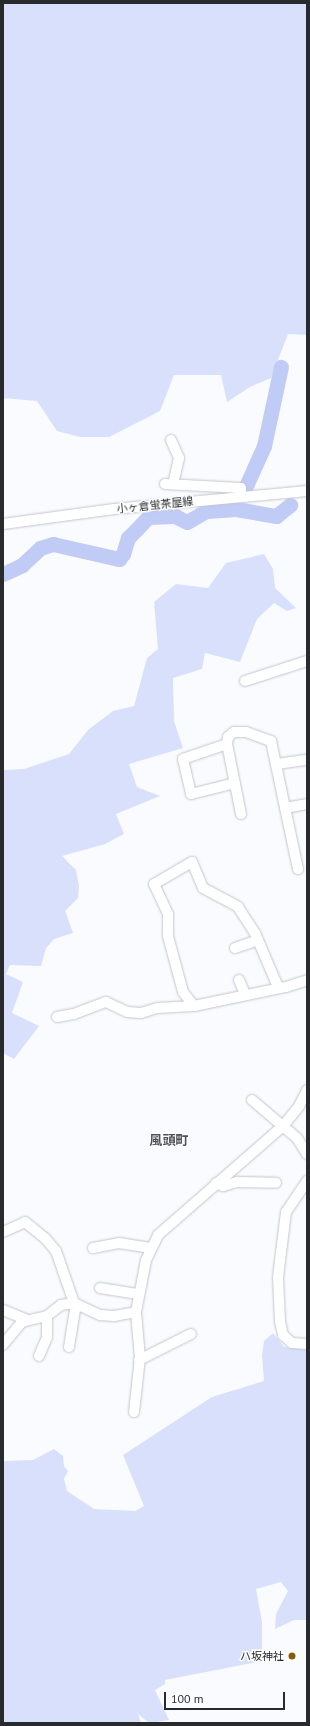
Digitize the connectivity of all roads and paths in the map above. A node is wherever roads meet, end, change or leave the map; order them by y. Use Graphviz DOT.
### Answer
graph roads {
  1 [pos="171,440"];
  2 [pos="307,491"];
  3 [pos="240,496"];
  4 [pos="3,524"];
  5 [pos="307,661"];
  6 [pos="245,681"];
  7 [pos="227,744"];
  8 [pos="307,760"];
  9 [pos="277,764"];
  10 [pos="235,783"];
  11 [pos="307,804"];
  12 [pos="285,808"];
  13 [pos="241,814"];
  14 [pos="298,869"];
  15 [pos="258,940"];
  16 [pos="235,948"];
  17 [pos="239,980"];
  18 [pos="307,980"];
  19 [pos="278,987"];
  20 [pos="245,994"];
  21 [pos="194,1006"];
  22 [pos="57,1017"];
  23 [pos="307,1090"];
  24 [pos="252,1100"];
  25 [pos="283,1126"];
  26 [pos="307,1154"];
  27 [pos="307,1181"];
  28 [pos="216,1183"];
  29 [pos="276,1184"];
  30 [pos="3,1232"];
  31 [pos="93,1248"];
  32 [pos="152,1248"];
  33 [pos="100,1288"];
  34 [pos="139,1294"];
  35 [pos="75,1303"];
  36 [pos="3,1310"];
  37 [pos="136,1312"];
  38 [pos="47,1316"];
  39 [pos="28,1320"];
  40 [pos="191,1334"];
  41 [pos="307,1344"];
  42 [pos="3,1345"];
  43 [pos="69,1347"];
  44 [pos="39,1356"];
  45 [pos="140,1360"];
  46 [pos="134,1412"];
  1 -- 3 [label="street"];
  2 -- 3 [label="street, 小ヶ倉蛍茶屋線"];
  3 -- 4 [label="street, 小ヶ倉蛍茶屋線"];
  5 -- 6 [label="street"];
  7 -- 9 [label="street"];
  7 -- 10 [label="street"];
  7 -- 10 [label="street"];
  8 -- 9 [label="street"];
  9 -- 12 [label="street"];
  10 -- 13 [label="street"];
  11 -- 12 [label="street"];
  12 -- 14 [label="street"];
  15 -- 16 [label="street"];
  15 -- 19 [label="street"];
  15 -- 21 [label="street"];
  17 -- 20 [label="street"];
  18 -- 19 [label="street"];
  19 -- 20 [label="street"];
  20 -- 21 [label="street"];
  21 -- 22 [label="street"];
  23 -- 25 [label="street"];
  24 -- 25 [label="street"];
  25 -- 26 [label="street"];
  25 -- 28 [label="street"];
  27 -- 41 [label="street"];
  28 -- 29 [label="street"];
  28 -- 32 [label="street"];
  30 -- 35 [label="street"];
  31 -- 32 [label="street"];
  32 -- 34 [label="street"];
  33 -- 34 [label="street"];
  34 -- 37 [label="street"];
  35 -- 37 [label="street"];
  35 -- 38 [label="street"];
  35 -- 43 [label="street"];
  36 -- 39 [label="street"];
  37 -- 45 [label="street"];
  38 -- 39 [label="street"];
  38 -- 44 [label="street"];
  39 -- 42 [label="street"];
  40 -- 45 [label="street"];
  45 -- 46 [label="street"];
}
